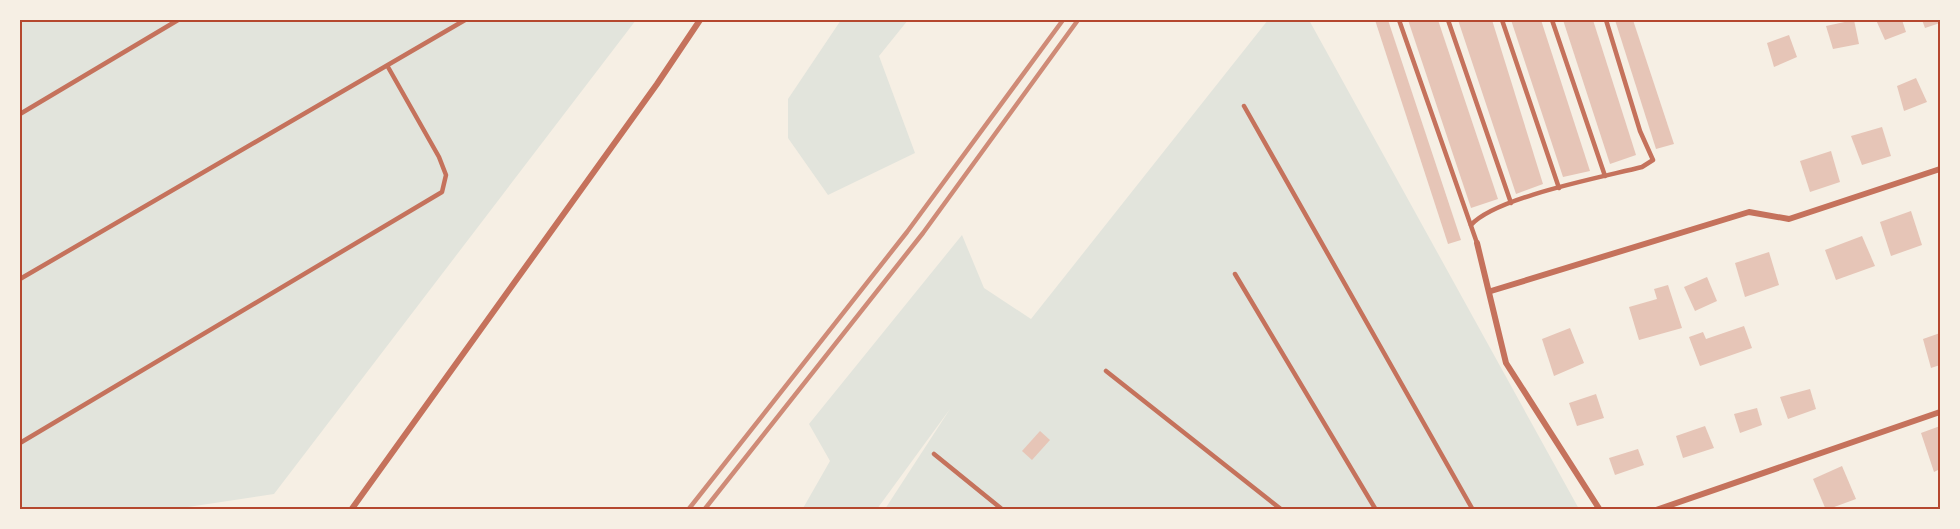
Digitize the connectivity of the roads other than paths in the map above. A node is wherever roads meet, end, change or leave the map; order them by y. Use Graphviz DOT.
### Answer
graph roads {
  1 [pos="178,20"];
  2 [pos="465,20"];
  3 [pos="700,20"];
  4 [pos="1399,20"];
  5 [pos="1448,20"];
  6 [pos="1502,20"];
  7 [pos="1552,20"];
  8 [pos="1606,20"];
  9 [pos="388,67"];
  10 [pos="1244,106"];
  11 [pos="20,114"];
  12 [pos="1941,169"];
  13 [pos="1605,176"];
  14 [pos="1559,188"];
  15 [pos="1511,204"];
  16 [pos="1471,225"];
  17 [pos="1477,243"];
  18 [pos="1235,274"];
  19 [pos="20,279"];
  20 [pos="1491,291"];
  21 [pos="1106,371"];
  22 [pos="1941,412"];
  23 [pos="20,443"];
  24 [pos="934,454"];
  25 [pos="351,510"];
  26 [pos="1004,510"];
  27 [pos="1282,510"];
  28 [pos="1376,510"];
  29 [pos="1473,510"];
  30 [pos="1600,510"];
  31 [pos="1656,510"];
  1 -- 11 [label="lane"];
  2 -- 9 [label="lane"];
  3 -- 25 [label="street"];
  4 -- 16 [label="lane"];
  5 -- 15 [label="lane"];
  6 -- 14 [label="lane"];
  7 -- 13 [label="lane"];
  8 -- 13 [label="lane"];
  9 -- 19 [label="lane"];
  9 -- 23 [label="lane"];
  10 -- 29 [label="lane"];
  12 -- 20 [label="street"];
  13 -- 14 [label="lane"];
  14 -- 15 [label="lane"];
  15 -- 16 [label="lane"];
  16 -- 17 [label="lane"];
  17 -- 20 [label="street"];
  18 -- 28 [label="lane"];
  20 -- 30 [label="street"];
  21 -- 27 [label="lane"];
  22 -- 31 [label="street"];
  24 -- 26 [label="lane"];
}
